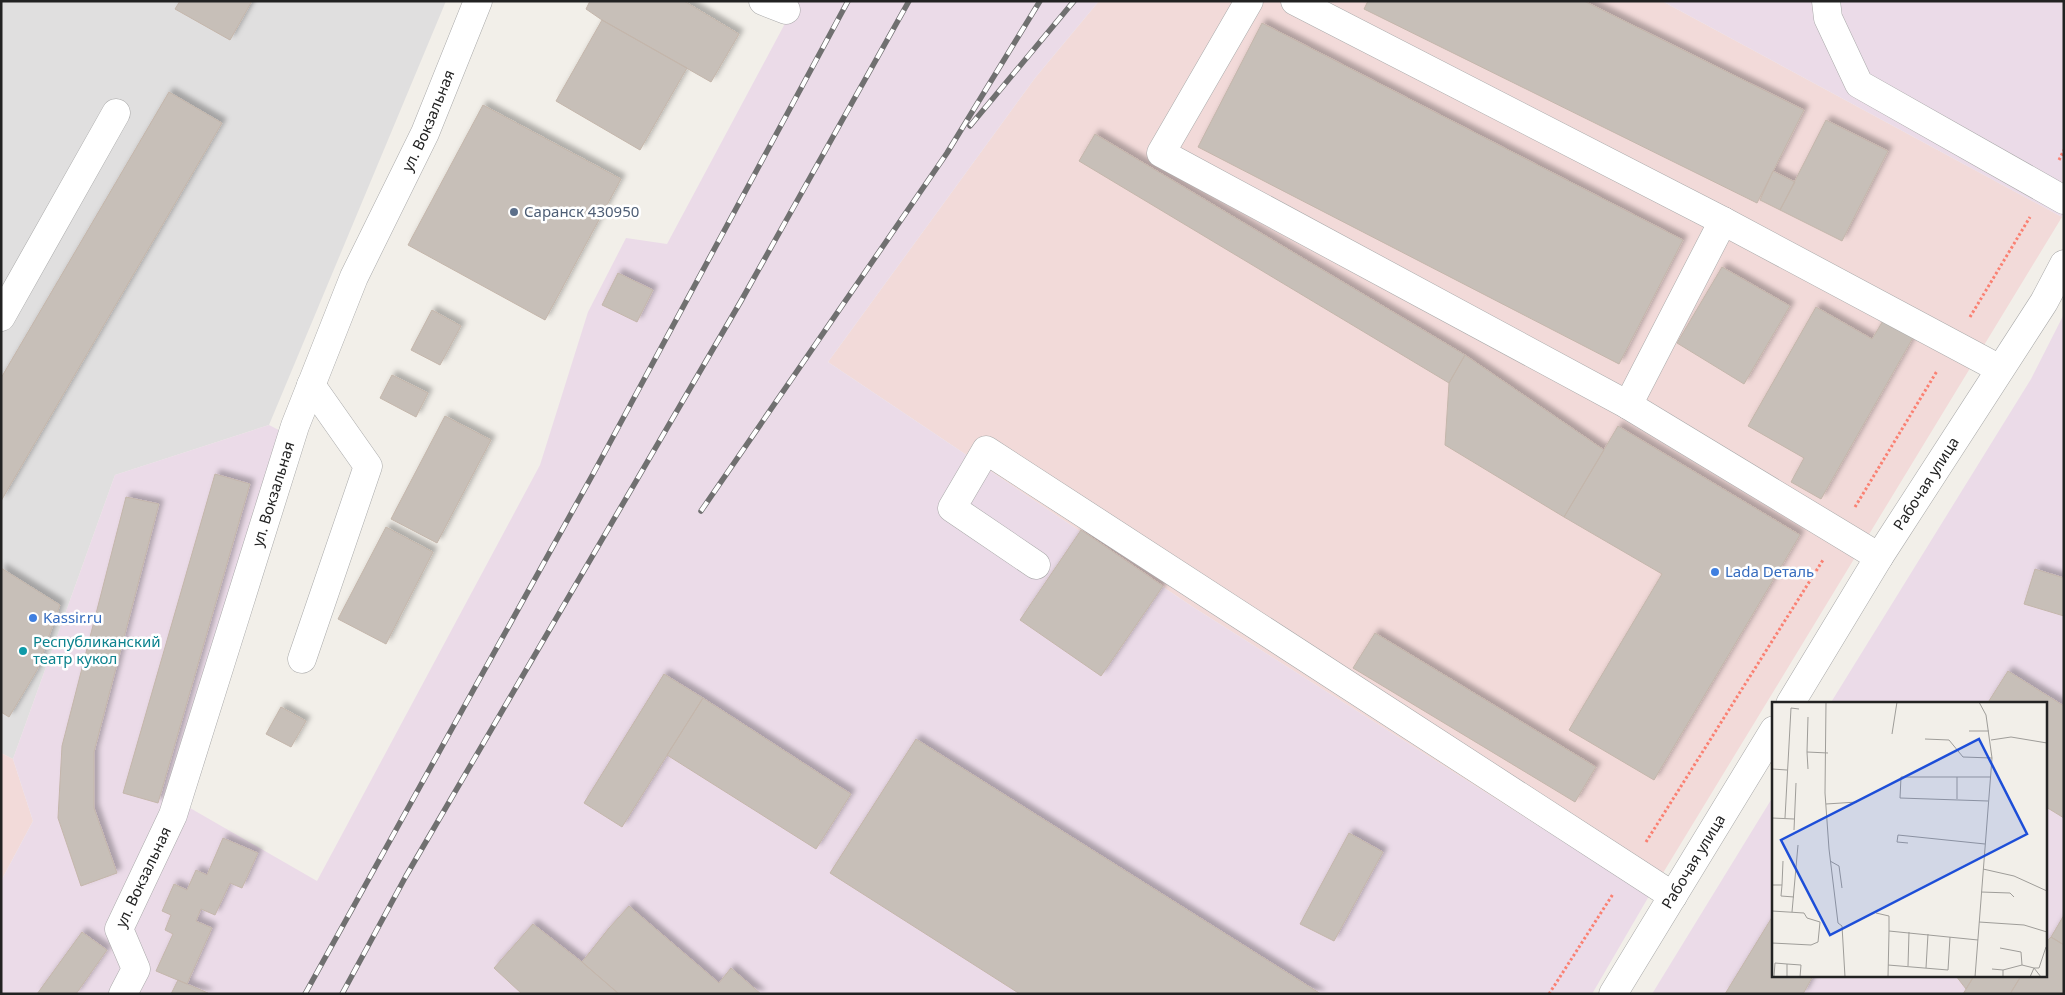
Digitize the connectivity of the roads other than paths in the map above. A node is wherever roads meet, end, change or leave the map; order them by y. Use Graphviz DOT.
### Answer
graph roads {
  1 [pos="478,1"];
  2 [pos="1249,1"];
  3 [pos="1295,1"];
  4 [pos="1826,1"];
  5 [pos="116,113"];
  6 [pos="2055,195"];
  7 [pos="1723,221"];
  8 [pos="2064,264"];
  9 [pos="1,317"];
  10 [pos="2000,369"];
  11 [pos="311,385"];
  12 [pos="1628,405"];
  13 [pos="1879,557"];
  14 [pos="1036,566"];
  15 [pos="302,659"];
  16 [pos="1791,702"];
  17 [pos="1772,733"];
  18 [pos="1673,896"];
  19 [pos="123,994"];
  20 [pos="1613,994"];
  1 -- 11 [label="street, ул. Вокзальная"];
  2 -- 12 [label="street"];
  3 -- 7 [label="street"];
  4 -- 6 [label="street"];
  5 -- 9 [label="street"];
  7 -- 10 [label="street"];
  7 -- 12 [label="street"];
  8 -- 10 [label="street, Рабочая улица"];
  10 -- 13 [label="street, Рабочая улица"];
  11 -- 15 [label="street"];
  11 -- 19 [label="street, ул. Вокзальная"];
  12 -- 13 [label="street"];
  13 -- 16 [label="street, Рабочая улица"];
  14 -- 18 [label="street"];
  17 -- 18 [label="street, Рабочая улица"];
  18 -- 20 [label="street, Рабочая улица"];
}
